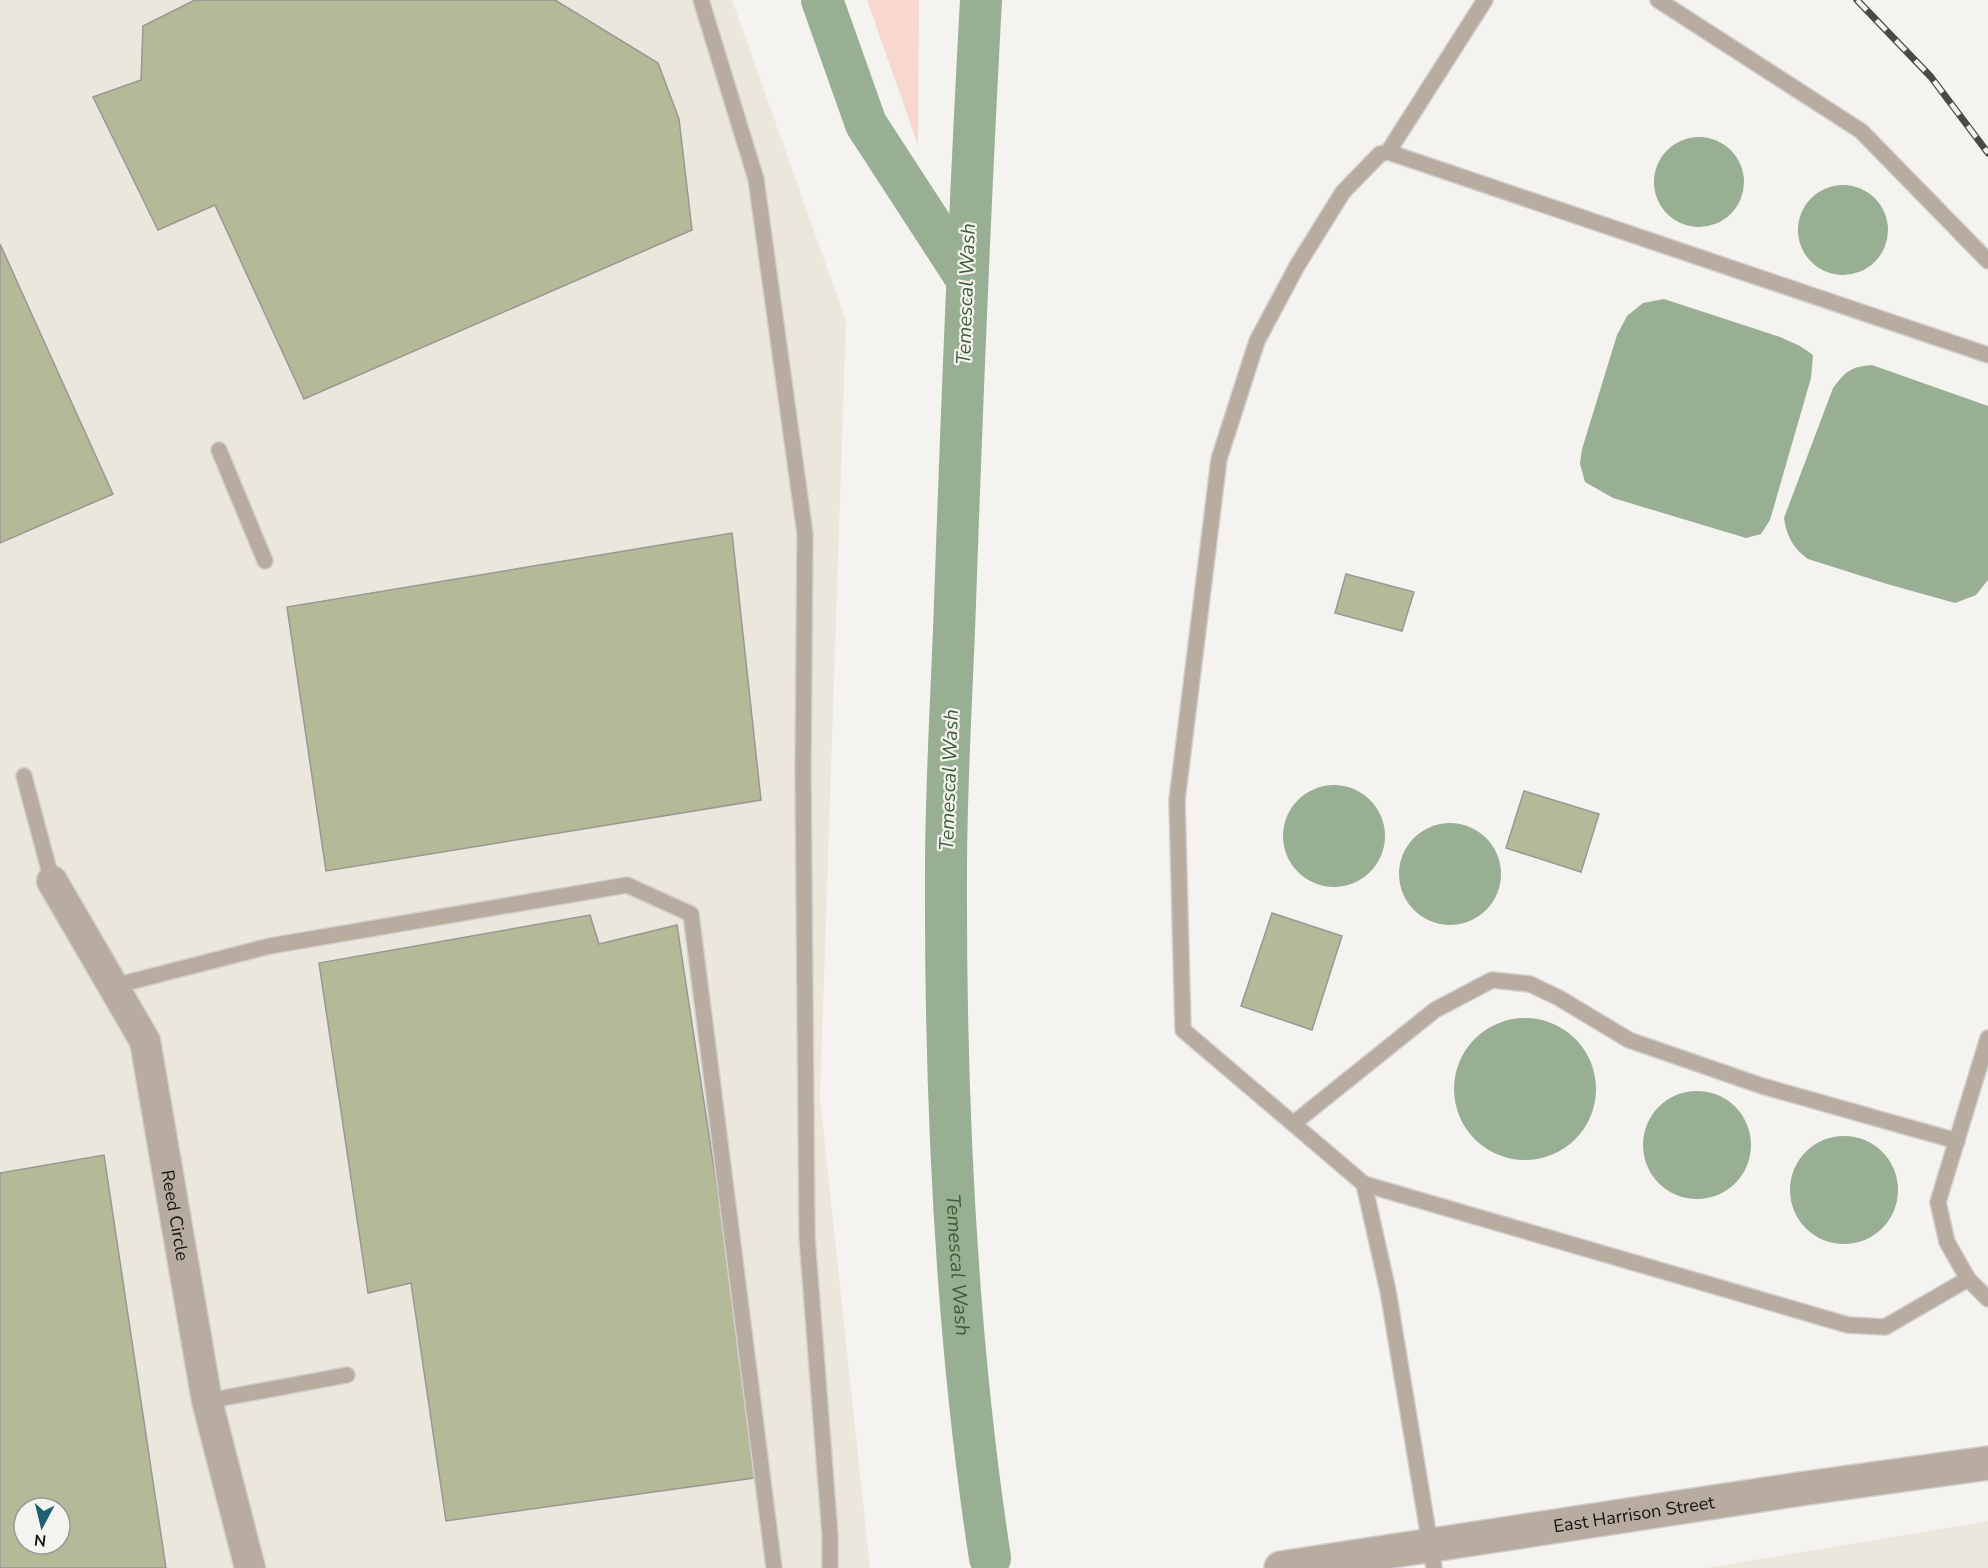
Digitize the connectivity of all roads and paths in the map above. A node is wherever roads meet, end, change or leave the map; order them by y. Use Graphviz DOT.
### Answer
graph roads {
  1 [pos="701,0"];
  2 [pos="1485,0"];
  3 [pos="1658,0"];
  4 [pos="1388,152"];
  5 [pos="1988,261"];
  6 [pos="1988,355"];
  7 [pos="219,450"];
  8 [pos="265,561"];
  9 [pos="24,776"];
  10 [pos="52,881"];
  11 [pos="114,987"];
  12 [pos="1988,1038"];
  13 [pos="1294,1123"];
  14 [pos="1957,1141"];
  15 [pos="1364,1184"];
  16 [pos="1968,1279"];
  17 [pos="1988,1299"];
  18 [pos="347,1375"];
  19 [pos="207,1401"];
  20 [pos="1988,1462"];
  21 [pos="1432,1556"];
  22 [pos="250,1568"];
  23 [pos="774,1568"];
  24 [pos="830,1568"];
  25 [pos="1282,1568"];
  1 -- 24 [label="lane"];
  2 -- 4 [label="lane"];
  3 -- 5 [label="lane"];
  4 -- 6 [label="lane"];
  4 -- 13 [label="lane"];
  7 -- 8 [label="lane"];
  9 -- 10 [label="lane"];
  10 -- 11 [label="street, Reed Circle"];
  11 -- 19 [label="street, Reed Circle"];
  11 -- 23 [label="lane"];
  12 -- 14 [label="lane"];
  13 -- 14 [label="lane"];
  13 -- 15 [label="lane"];
  14 -- 16 [label="lane"];
  15 -- 16 [label="lane"];
  15 -- 21 [label="lane"];
  16 -- 17 [label="lane"];
  18 -- 19 [label="lane"];
  19 -- 22 [label="street, Reed Circle"];
  20 -- 21 [label="street, East Harrison Street"];
  21 -- 25 [label="street, East Harrison Street"];
}
